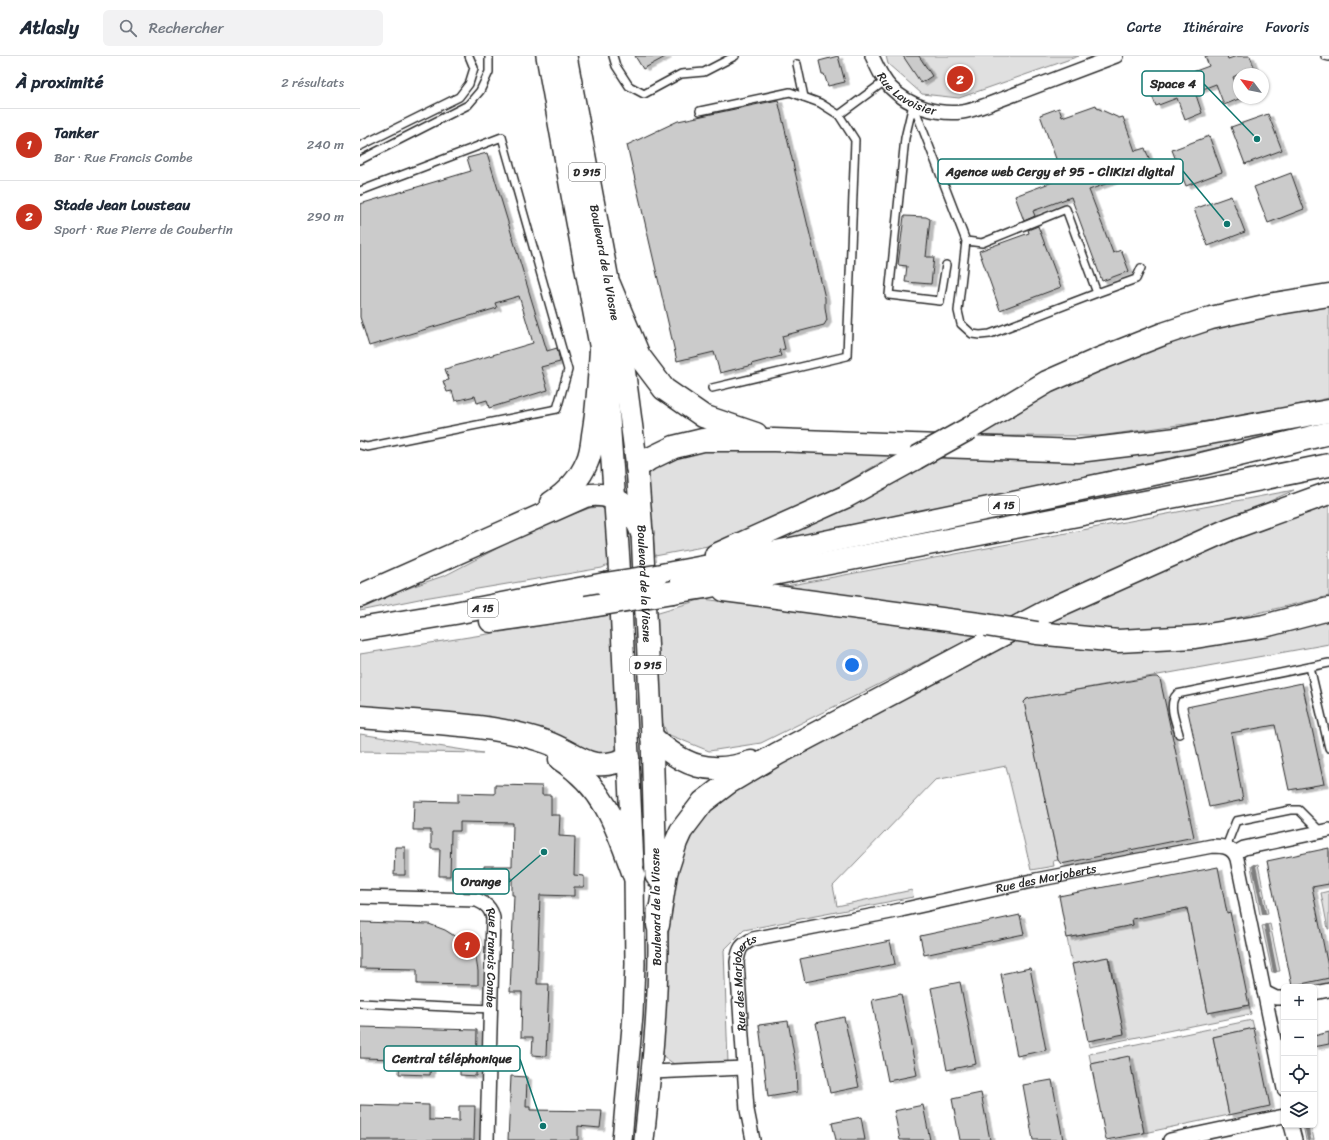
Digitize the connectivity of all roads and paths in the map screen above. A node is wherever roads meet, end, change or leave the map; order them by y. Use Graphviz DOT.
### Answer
graph roads {
  1 [pos="469,56"];
  2 [pos="489,56"];
  3 [pos="536,56"];
  4 [pos="613,56"];
  5 [pos="735,56"];
  6 [pos="872,56"];
  7 [pos="1116,56"];
  8 [pos="1326,56"];
  9 [pos="562,57"];
  10 [pos="1329,57"];
  11 [pos="797,64"];
  12 [pos="885,82"];
  13 [pos="804,97"];
  14 [pos="913,104"];
  15 [pos="700,111"];
  16 [pos="839,114"];
  17 [pos="561,132"];
  18 [pos="360,146"];
  19 [pos="360,160"];
  20 [pos="360,191"];
  21 [pos="966,241"];
  22 [pos="946,265"];
  23 [pos="1141,268"];
  24 [pos="609,284"];
  25 [pos="1097,294"];
  26 [pos="1329,296"];
  27 [pos="601,350"];
  28 [pos="712,388"];
  29 [pos="1329,411"];
  30 [pos="1329,433"];
  31 [pos="774,440"];
  32 [pos="360,445"];
  33 [pos="1329,465"];
  34 [pos="637,466"];
  35 [pos="1329,493"];
  36 [pos="616,499"];
  37 [pos="524,523"];
  38 [pos="642,533"];
  39 [pos="676,582"];
  40 [pos="705,587"];
  41 [pos="360,596"];
  42 [pos="1329,609"];
  43 [pos="360,629"];
  44 [pos="360,644"];
  45 [pos="1329,663"];
  46 [pos="1310,667"];
  47 [pos="625,685"];
  48 [pos="360,718"];
  49 [pos="511,733"];
  50 [pos="1179,734"];
  51 [pos="652,737"];
  52 [pos="1329,748"];
  53 [pos="777,754"];
  54 [pos="628,758"];
  55 [pos="1325,831"];
  56 [pos="1231,850"];
  57 [pos="634,875"];
  58 [pos="656,876"];
  59 [pos="360,897"];
  60 [pos="658,925"];
  61 [pos="1329,990"];
  62 [pos="1264,992"];
  63 [pos="1317,992"];
  64 [pos="1281,998"];
  65 [pos="360,1003"];
  66 [pos="491,1009"];
  67 [pos="744,1068"];
  68 [pos="652,1072"];
  69 [pos="1281,1074"];
  70 [pos="1281,1117"];
  71 [pos="1292,1128"];
  72 [pos="487,1140"];
  73 [pos="622,1140"];
  74 [pos="644,1140"];
  75 [pos="753,1140"];
  76 [pos="1170,1140"];
  77 [pos="1295,1140"];
  1 -- 18 [label="lane"];
  2 -- 19 [label="lane"];
  3 -- 17 [label="main road"];
  4 -- 5 [label="lane"];
  6 -- 12 [label="street, Rue Lavoisier"];
  7 -- 14 [label="street, Rue Lavoisier"];
  8 -- 10 [label="lane"];
  9 -- 17 [label="main road, Boulevard de la Viosne / D 915"];
  9 -- 24 [label="main road, Boulevard de la Viosne / D 915"];
  11 -- 13 [label="lane"];
  12 -- 14 [label="street, Rue Lavoisier"];
  12 -- 16 [label="lane"];
  13 -- 15 [label="lane"];
  13 -- 16 [label="lane"];
  14 -- 21 [label="lane"];
  14 -- 22 [label="lane"];
  16 -- 28 [label="lane"];
  17 -- 27 [label="main road, Boulevard de la Viosne / D 915"];
  20 -- 32 [label="lane"];
  21 -- 25 [label="lane"];
  21 -- 25 [label="lane"];
  23 -- 25 [label="lane"];
  24 -- 31 [label="highway"];
  24 -- 34 [label="main road, Boulevard de la Viosne / D 915"];
  26 -- 39 [label="highway, bridge"];
  27 -- 36 [label="main road, Boulevard de la Viosne / D 915"];
  27 -- 37 [label="highway"];
  29 -- 31 [label="highway"];
  30 -- 39 [label="highway, A 15"];
  31 -- 34 [label="highway"];
  33 -- 40 [label="highway, A 15"];
  34 -- 36 [label="main road"];
  34 -- 38 [label="main road, Boulevard de la Viosne / D 915"];
  35 -- 53 [label="highway"];
  36 -- 37 [label="highway"];
  36 -- 38 [label="highway"];
  36 -- 47 [label="main road, Boulevard de la Viosne / D 915"];
  37 -- 41 [label="highway"];
  38 -- 51 [label="main road, Boulevard de la Viosne / D 915"];
  39 -- 40 [label="highway, A 15"];
  39 -- 43 [label="highway, A 15, bridge"];
  39 -- 44 [label="highway, A 15, bridge"];
  40 -- 42 [label="highway, bridge"];
  45 -- 46 [label="lane"];
  46 -- 50 [label="lane"];
  46 -- 52 [label="lane"];
  47 -- 51 [label="main road"];
  47 -- 54 [label="main road, Boulevard de la Viosne / D 915"];
  48 -- 49 [label="highway"];
  49 -- 54 [label="highway"];
  49 -- 57 [label="highway"];
  51 -- 53 [label="highway"];
  51 -- 54 [label="main road"];
  51 -- 58 [label="main road, Boulevard de la Viosne / D 915"];
  53 -- 60 [label="highway"];
  54 -- 57 [label="main road, Boulevard de la Viosne / D 915"];
  55 -- 56 [label="street"];
  55 -- 56 [label="lane"];
  56 -- 62 [label="street"];
  56 -- 67 [label="street, Rue des Marjoberts"];
  57 -- 73 [label="main road, Boulevard de la Viosne / D 915"];
  58 -- 60 [label="main road, Boulevard de la Viosne / D 915"];
  59 -- 66 [label="street, Rue Francis Combe"];
  60 -- 68 [label="main road, Boulevard de la Viosne / D 915"];
  61 -- 63 [label="street"];
  62 -- 64 [label="street"];
  62 -- 69 [label="street"];
  65 -- 66 [label="lane"];
  66 -- 72 [label="street, Rue Francis Combe"];
  67 -- 68 [label="street"];
  67 -- 75 [label="street, Rue des Marjoberts"];
  68 -- 74 [label="main road, Boulevard de la Viosne / D 915"];
  70 -- 76 [label="street"];
  71 -- 77 [label="street"];
}
